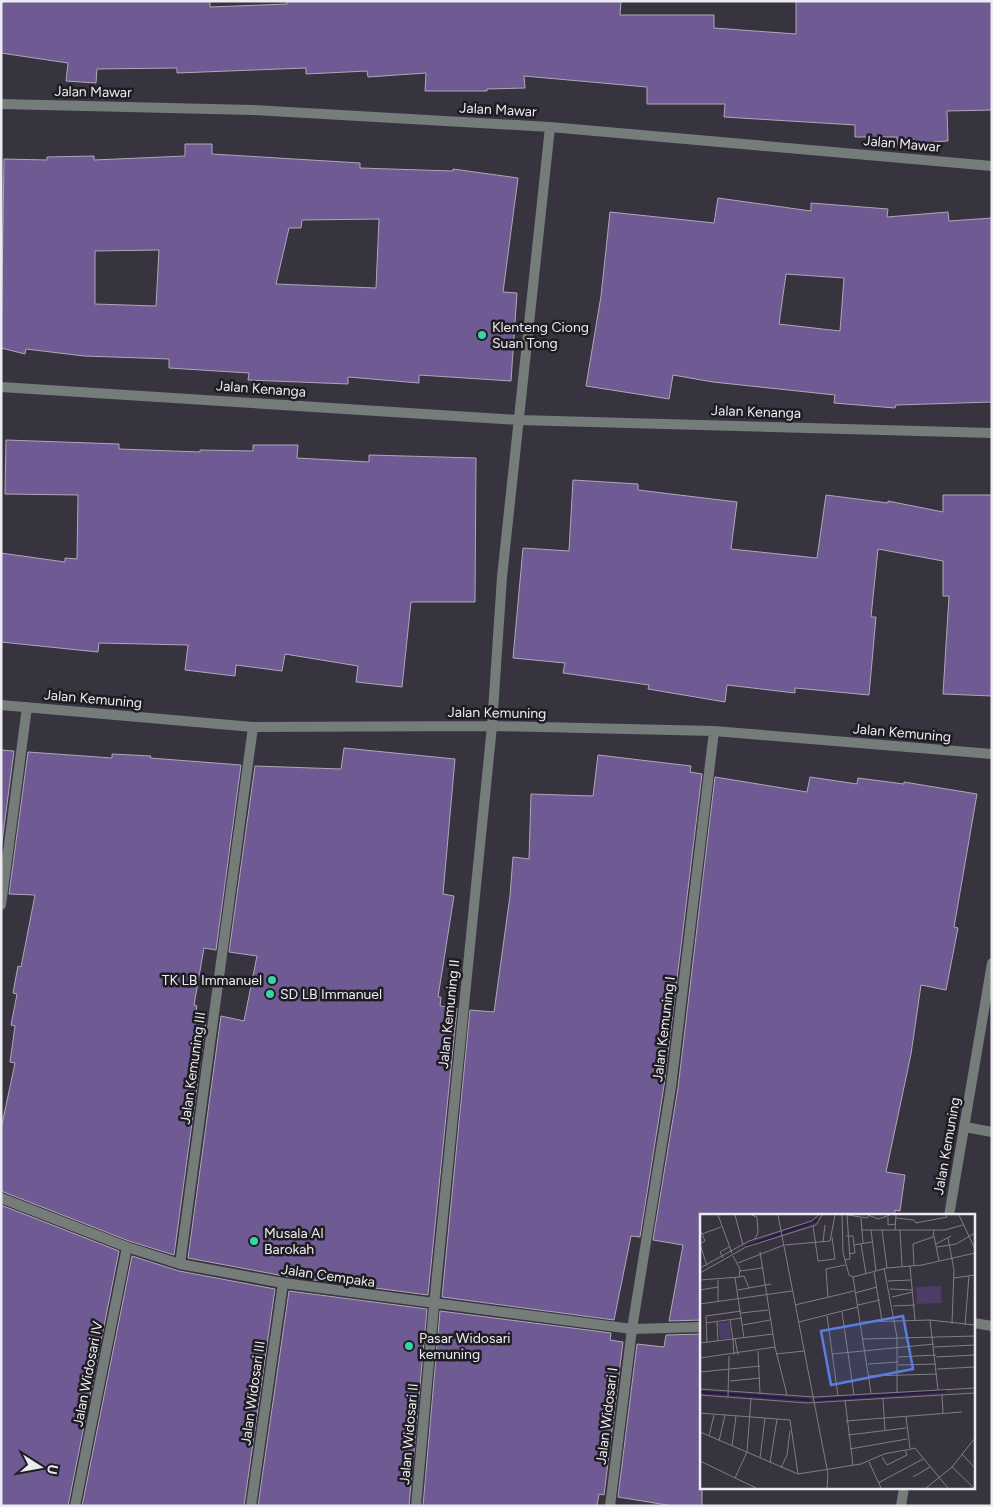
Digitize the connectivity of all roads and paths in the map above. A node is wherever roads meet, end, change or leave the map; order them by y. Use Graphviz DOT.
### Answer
graph roads {
  1 [pos="1,104"];
  2 [pos="550,127"];
  3 [pos="992,166"];
  4 [pos="1,387"];
  5 [pos="519,420"];
  6 [pos="992,433"];
  7 [pos="1,705"];
  8 [pos="26,707"];
  9 [pos="492,726"];
  10 [pos="252,727"];
  11 [pos="714,731"];
  12 [pos="992,754"];
  13 [pos="1,905"];
  14 [pos="992,963"];
  15 [pos="965,1127"];
  16 [pos="992,1132"];
  17 [pos="1,1198"];
  18 [pos="949,1214"];
  19 [pos="127,1247"];
  20 [pos="180,1264"];
  21 [pos="283,1283"];
  22 [pos="434,1305"];
  23 [pos="976,1323"];
  24 [pos="992,1326"];
  25 [pos="700,1327"];
  26 [pos="632,1330"];
  27 [pos="904,1490"];
  28 [pos="75,1506"];
  29 [pos="251,1506"];
  30 [pos="416,1506"];
  31 [pos="610,1506"];
  32 [pos="901,1506"];
  1 -- 2 [label="street, Jalan Mawar"];
  2 -- 3 [label="street, Jalan Mawar"];
  2 -- 5 [label="street"];
  4 -- 5 [label="street, Jalan Kenanga"];
  5 -- 6 [label="street, Jalan Kenanga"];
  5 -- 9 [label="street"];
  7 -- 8 [label="street, Jalan Kemuning"];
  8 -- 10 [label="street, Jalan Kemuning"];
  8 -- 13 [label="street"];
  9 -- 10 [label="street, Jalan Kemuning"];
  9 -- 11 [label="street, Jalan Kemuning"];
  9 -- 22 [label="street, Jalan Kemuning II"];
  10 -- 20 [label="street, Jalan Kemuning III"];
  11 -- 12 [label="street, Jalan Kemuning"];
  11 -- 26 [label="street, Jalan Kemuning I"];
  14 -- 15 [label="street, Jalan Kemuning"];
  15 -- 16 [label="street"];
  15 -- 18 [label="street, Jalan Kemuning"];
  17 -- 19 [label="street, Jalan Cempaka"];
  19 -- 20 [label="street, Jalan Cempaka"];
  19 -- 28 [label="street, Jalan Widosari IV"];
  20 -- 21 [label="street, Jalan Cempaka"];
  21 -- 22 [label="street, Jalan Cempaka"];
  21 -- 29 [label="street, Jalan Widosari III"];
  22 -- 26 [label="street, Jalan Cempaka"];
  22 -- 30 [label="street, Jalan Widosari II"];
  23 -- 24 [label="street"];
  25 -- 26 [label="street, Jalan Cempaka"];
  26 -- 31 [label="street, Jalan Widosari I"];
  27 -- 32 [label="street"];
}
